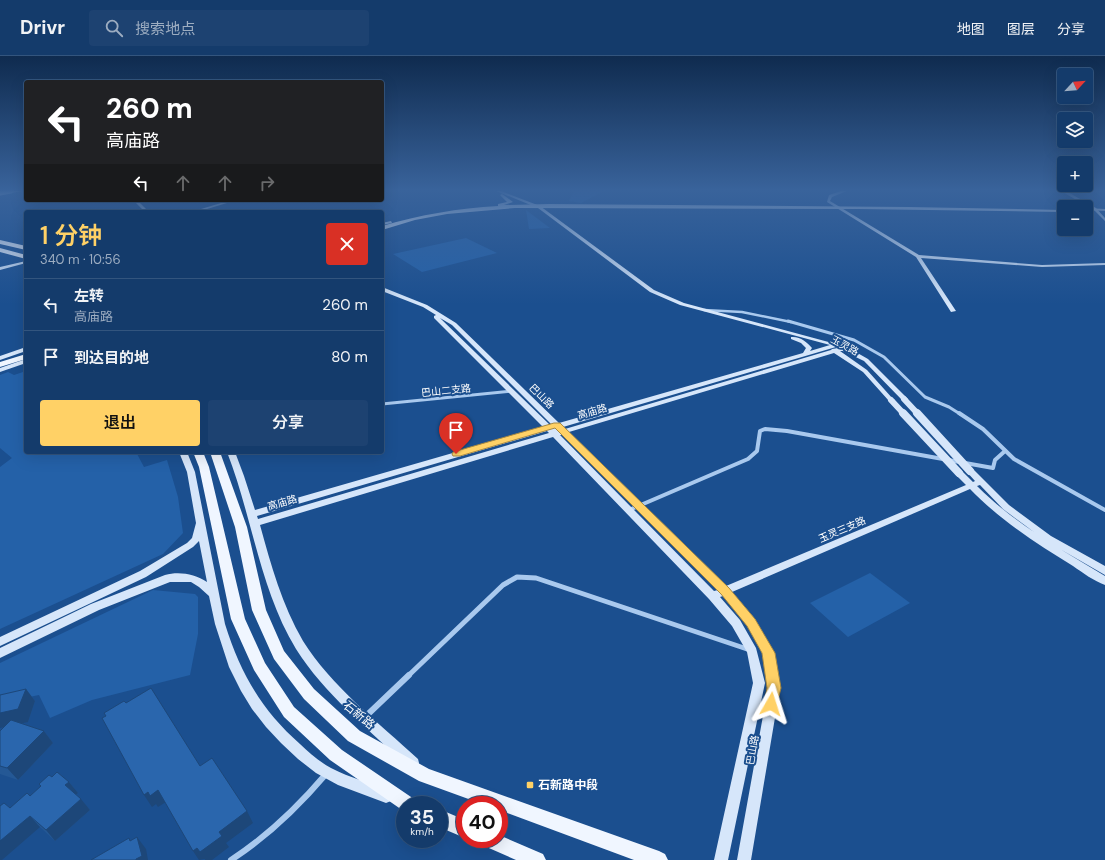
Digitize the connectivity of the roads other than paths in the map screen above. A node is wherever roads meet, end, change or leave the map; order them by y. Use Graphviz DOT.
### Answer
graph roads {
  1 [pos="561,229"];
  2 [pos="568,229"];
  3 [pos="872,229"];
  4 [pos="0,241"];
  5 [pos="24,248"];
  6 [pos="0,250"];
  7 [pos="24,256"];
  8 [pos="918,256"];
  9 [pos="24,263"];
  10 [pos="1105,264"];
  11 [pos="0,269"];
  12 [pos="384,290"];
  13 [pos="384,294"];
  14 [pos="702,310"];
  15 [pos="953,311"];
  16 [pos="793,338"];
  17 [pos="827,347"];
  18 [pos="836,348"];
  19 [pos="845,348"];
  20 [pos="24,350"];
  21 [pos="24,353"];
  22 [pos="24,356"];
  23 [pos="808,356"];
  24 [pos="3,361"];
  25 [pos="24,362"];
  26 [pos="855,363"];
  27 [pos="0,370"];
  28 [pos="512,391"];
  29 [pos="384,404"];
  30 [pos="555,430"];
  31 [pos="1005,450"];
  32 [pos="185,454"];
  33 [pos="199,454"];
  34 [pos="216,454"];
  35 [pos="232,454"];
  36 [pos="980,482"];
  37 [pos="970,485"];
  38 [pos="639,506"];
  39 [pos="629,510"];
  40 [pos="1105,510"];
  41 [pos="253,518"];
  42 [pos="201,520"];
  43 [pos="1105,571"];
  44 [pos="143,574"];
  45 [pos="1105,581"];
  46 [pos="725,591"];
  47 [pos="213,592"];
  48 [pos="713,596"];
  49 [pos="95,607"];
  50 [pos="0,642"];
  51 [pos="752,651"];
  52 [pos="0,653"];
  53 [pos="365,717"];
  54 [pos="327,772"];
  55 [pos="425,775"];
  56 [pos="396,797"];
  57 [pos="396,800"];
  58 [pos="507,848"];
  59 [pos="524,856"];
  60 [pos="232,860"];
  61 [pos="536,860"];
  62 [pos="659,860"];
  63 [pos="721,860"];
  64 [pos="744,860"];
  1 -- 16 [label="street, 玉灵路"];
  2 -- 14 [label="street, 玉灵路"];
  3 -- 8 [label="street"];
  4 -- 5 [label="main road"];
  6 -- 7 [label="main road"];
  8 -- 10 [label="street"];
  8 -- 15 [label="street"];
  9 -- 11 [label="street"];
  12 -- 30 [label="street, 巴山路"];
  13 -- 28 [label="street, 巴山路"];
  14 -- 18 [label="street, 玉灵路"];
  14 -- 31 [label="street"];
  16 -- 17 [label="street, 玉灵路"];
  16 -- 23 [label="street"];
  17 -- 18 [label="street, 高庙路"];
  17 -- 23 [label="street, 高庙路"];
  18 -- 19 [label="street, 高庙路"];
  18 -- 23 [label="street, 高庙路"];
  18 -- 26 [label="street, 玉灵路"];
  19 -- 36 [label="street, 玉灵路, bridge"];
  20 -- 24 [label="street"];
  21 -- 24 [label="main road"];
  22 -- 24 [label="main road"];
  23 -- 26 [label="street"];
  23 -- 30 [label="street, 高庙路"];
  25 -- 27 [label="street"];
  26 -- 37 [label="street, 玉灵路, bridge"];
  28 -- 29 [label="street, 巴山二支路"];
  28 -- 30 [label="street, 巴山路"];
  30 -- 38 [label="street, 巴山路"];
  30 -- 39 [label="street, 巴山路"];
  30 -- 41 [label="street, 高庙路"];
  31 -- 38 [label="street"];
  31 -- 40 [label="street"];
  32 -- 42 [label="street"];
  33 -- 56 [label="main road"];
  34 -- 55 [label="main road, 石新路"];
  35 -- 41 [label="street"];
  36 -- 37 [label="street, 玉灵三支路"];
  36 -- 43 [label="street, 玉灵路"];
  37 -- 45 [label="street, 玉灵路"];
  37 -- 46 [label="street, 玉灵三支路"];
  38 -- 39 [label="street"];
  38 -- 46 [label="street, 巴山路"];
  39 -- 48 [label="street, 巴山路"];
  41 -- 53 [label="street"];
  42 -- 44 [label="street"];
  42 -- 47 [label="street"];
  44 -- 49 [label="street"];
  44 -- 50 [label="street"];
  46 -- 48 [label="street, 玉灵三支路"];
  46 -- 64 [label="street, 巴山路"];
  47 -- 49 [label="street"];
  47 -- 54 [label="street"];
  48 -- 51 [label="street, 巴山路"];
  49 -- 52 [label="street"];
  51 -- 53 [label="street"];
  51 -- 63 [label="street, 巴山路"];
  53 -- 55 [label="street"];
  54 -- 57 [label="street"];
  54 -- 60 [label="street"];
  55 -- 62 [label="main road, 石新路"];
  58 -- 59 [label="main road"];
  59 -- 61 [label="main road"];
}
